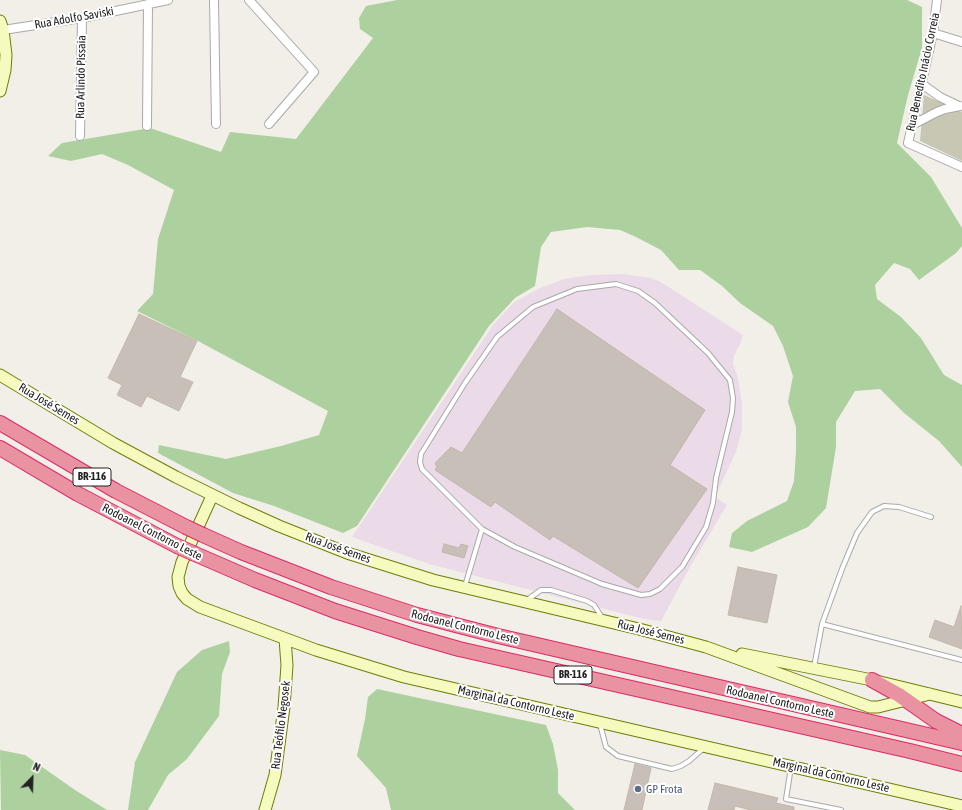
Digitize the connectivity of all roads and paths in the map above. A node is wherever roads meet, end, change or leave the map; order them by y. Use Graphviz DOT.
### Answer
graph roads {
  1 [pos="168,0"];
  2 [pos="214,0"];
  3 [pos="249,0"];
  4 [pos="937,0"];
  5 [pos="148,4"];
  6 [pos="82,18"];
  7 [pos="2,26"];
  8 [pos="933,33"];
  9 [pos="962,42"];
  10 [pos="922,84"];
  11 [pos="0,91"];
  12 [pos="961,106"];
  13 [pos="216,124"];
  14 [pos="268,124"];
  15 [pos="912,125"];
  16 [pos="147,126"];
  17 [pos="80,136"];
  18 [pos="962,167"];
  19 [pos="0,368"];
  20 [pos="4,377"];
  21 [pos="0,423"];
  22 [pos="0,448"];
  23 [pos="212,496"];
  24 [pos="931,516"];
  25 [pos="482,529"];
  26 [pos="464,588"];
  27 [pos="526,602"];
  28 [pos="604,621"];
  29 [pos="822,624"];
  30 [pos="285,639"];
  31 [pos="706,647"];
  32 [pos="962,660"];
  33 [pos="814,668"];
  34 [pos="872,680"];
  35 [pos="930,694"];
  36 [pos="906,699"];
  37 [pos="962,702"];
  38 [pos="878,707"];
  39 [pos="600,722"];
  40 [pos="962,734"];
  41 [pos="962,744"];
  42 [pos="705,746"];
  43 [pos="962,764"];
  44 [pos="791,766"];
  45 [pos="962,806"];
  46 [pos="265,810"];
  47 [pos="841,810"];
  1 -- 5 [label="street, Rua Adolfo Saviski"];
  2 -- 13 [label="street"];
  3 -- 14 [label="street"];
  4 -- 8 [label="street, Rua Benedito Inácio Correia"];
  5 -- 6 [label="street, Rua Adolfo Saviski"];
  5 -- 16 [label="street"];
  6 -- 7 [label="street, Rua Adolfo Saviski"];
  6 -- 17 [label="street, Rua Arlindo Pissaia"];
  7 -- 11 [label="main road"];
  8 -- 9 [label="street"];
  8 -- 10 [label="street, Rua Benedito Inácio Correia"];
  10 -- 12 [label="street"];
  10 -- 15 [label="street, Rua Benedito Inácio Correia"];
  12 -- 15 [label="street"];
  15 -- 18 [label="street, Rua Benedito Inácio Correia"];
  19 -- 20 [label="main road"];
  20 -- 23 [label="main road, Rua José Semes"];
  21 -- 41 [label="highway, Rodoanel Contorno Leste / BR-116, bridge"];
  22 -- 43 [label="highway, Rodoanel Contorno Leste / BR-116, bridge"];
  23 -- 26 [label="main road, Rua José Semes"];
  23 -- 30 [label="main road, Marginal da Contorno Leste"];
  24 -- 29 [label="lane"];
  25 -- 25 [label="lane"];
  25 -- 26 [label="lane"];
  26 -- 27 [label="main road, Rua José Semes"];
  27 -- 28 [label="main road, Rua José Semes"];
  27 -- 28 [label="lane"];
  28 -- 31 [label="main road, Rua José Semes"];
  29 -- 32 [label="lane"];
  29 -- 33 [label="lane"];
  30 -- 39 [label="main road, Marginal da Contorno Leste"];
  30 -- 46 [label="main road, Rua Teófilo Negosek"];
  31 -- 33 [label="main road, Rua José Semes"];
  31 -- 38 [label="main road, Rua José Semes"];
  33 -- 34 [label="main road, Rua José Semes"];
  34 -- 35 [label="main road, Rua José Semes"];
  34 -- 36 [label="highway"];
  34 -- 38 [label="main road"];
  35 -- 36 [label="main road, Rua José Semes"];
  35 -- 37 [label="main road, Rua José Semes"];
  36 -- 38 [label="main road, Rua José Semes"];
  36 -- 40 [label="highway"];
  39 -- 42 [label="main road, Marginal da Contorno Leste"];
  39 -- 42 [label="lane"];
  42 -- 44 [label="main road, Marginal da Contorno Leste"];
  44 -- 45 [label="main road, Marginal da Contorno Leste"];
  44 -- 47 [label="lane"];
}
